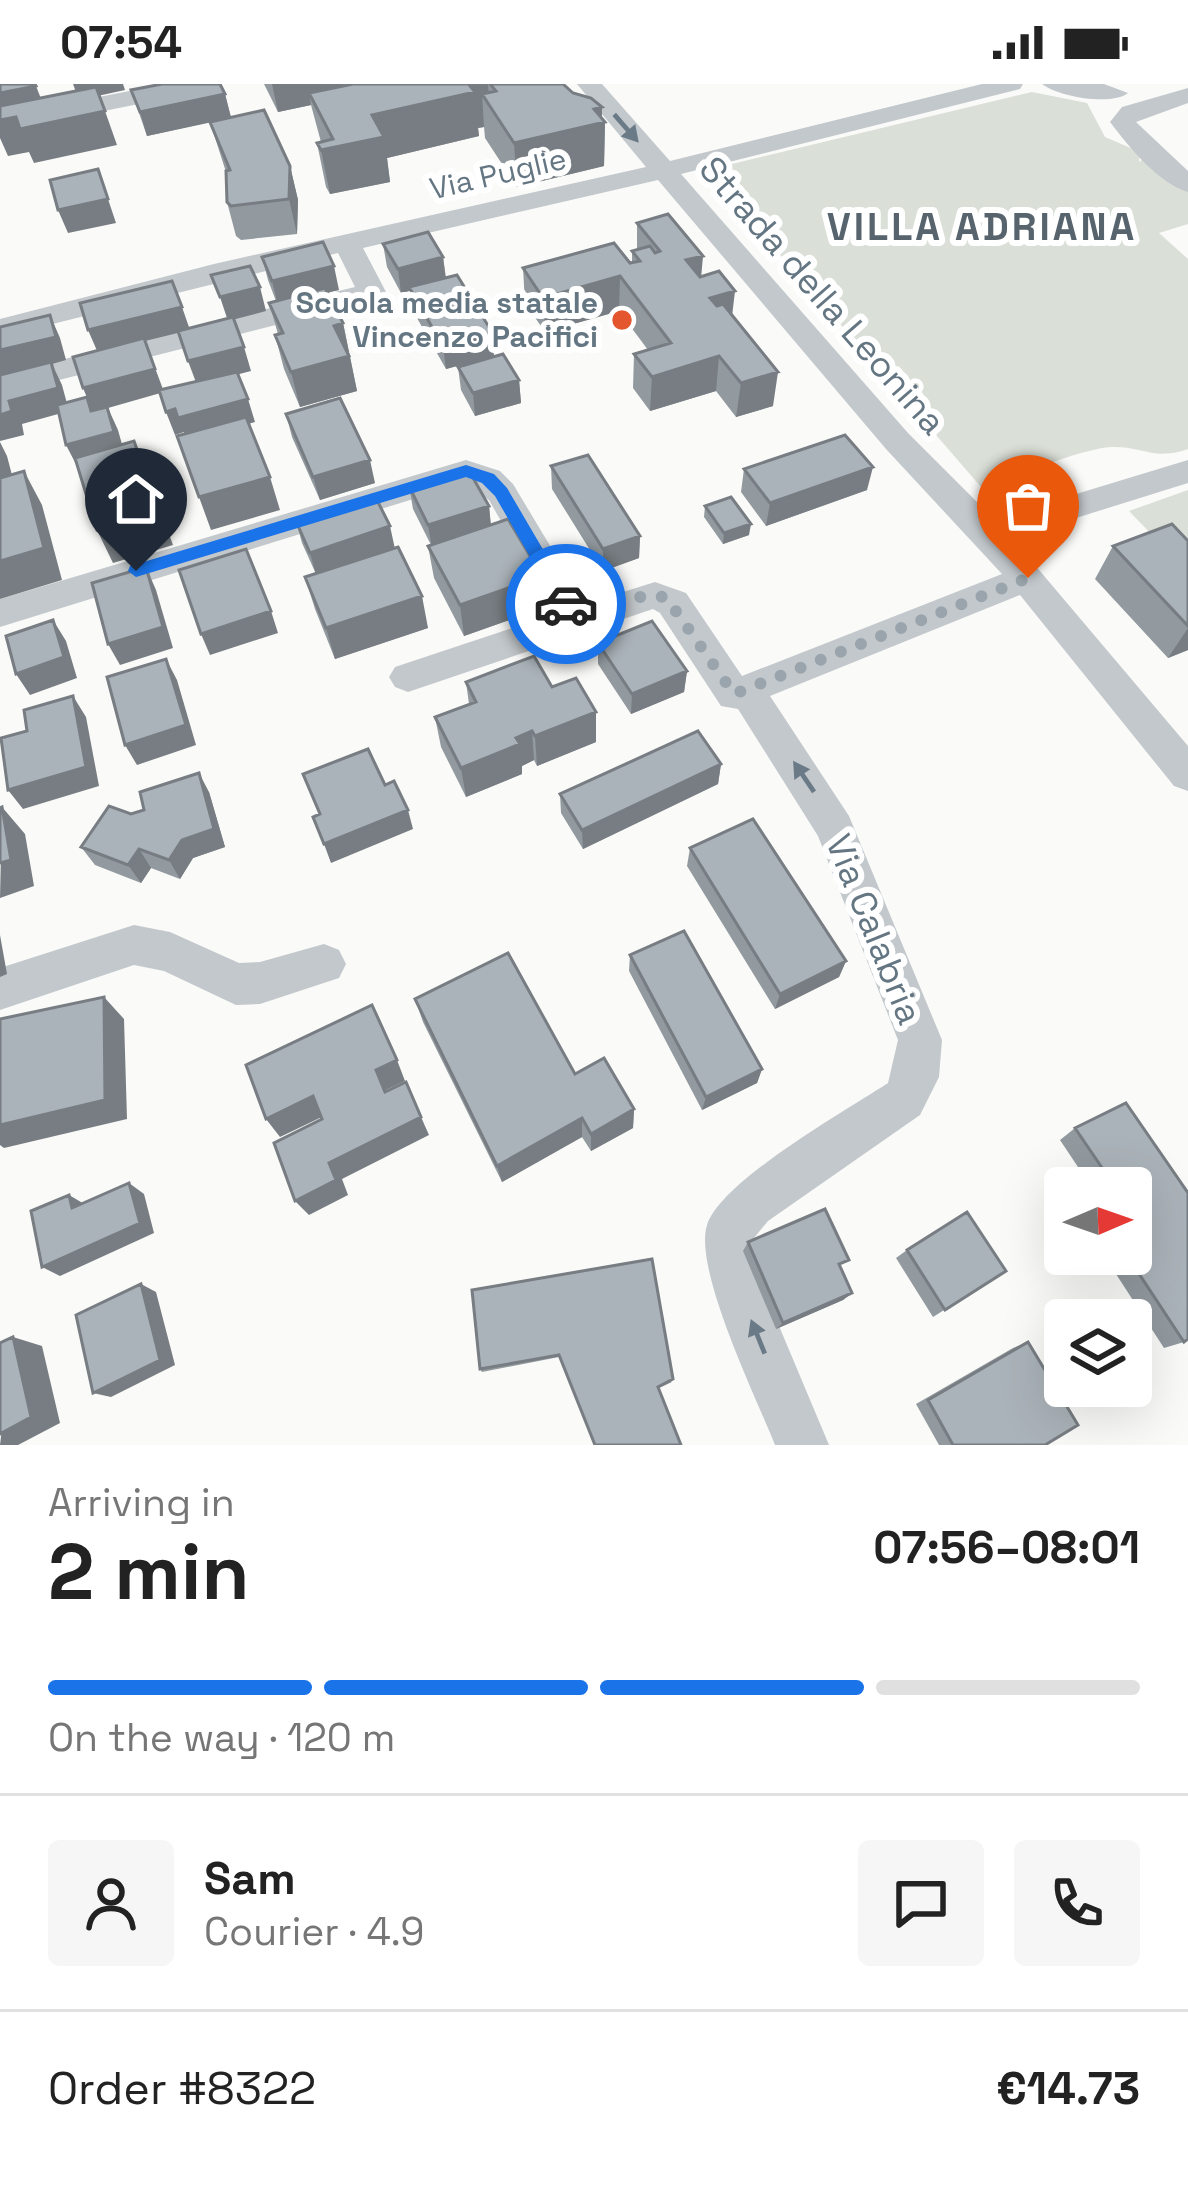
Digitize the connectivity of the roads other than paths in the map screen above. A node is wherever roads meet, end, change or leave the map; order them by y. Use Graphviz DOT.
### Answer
graph roads {
  1 [pos="203,84"];
  2 [pos="590,84"];
  3 [pos="1011,84"];
  4 [pos="1054,84"];
  5 [pos="136,90"];
  6 [pos="1120,95"];
  7 [pos="1188,95"];
  8 [pos="0,124"];
  9 [pos="663,171"];
  10 [pos="1188,184"];
  11 [pos="346,242"];
  12 [pos="0,328"];
  13 [pos="0,385"];
  14 [pos="1188,471"];
  15 [pos="988,532"];
  16 [pos="1028,578"];
  17 [pos="0,613"];
  18 [pos="575,619"];
  19 [pos="408,677"];
  20 [pos="740,692"];
  21 [pos="1188,774"];
  22 [pos="324,964"];
  23 [pos="0,989"];
  24 [pos="802,1445"];
  1 -- 5 [label="street"];
  2 -- 9 [label="street, Strada della Leonina, one-way"];
  3 -- 9 [label="street, Via Puglie"];
  4 -- 6 [label="street"];
  5 -- 8 [label="street"];
  6 -- 7 [label="street"];
  6 -- 10 [label="street"];
  9 -- 11 [label="street, Via Puglie"];
  9 -- 15 [label="street, Strada della Leonina"];
  11 -- 12 [label="street, Via Puglie"];
  11 -- 13 [label="street"];
  14 -- 15 [label="street"];
  15 -- 16 [label="street, Strada della Leonina"];
  16 -- 20 [label="street"];
  16 -- 21 [label="street, Strada della Leonina"];
  17 -- 18 [label="street"];
  18 -- 19 [label="street"];
  18 -- 20 [label="street"];
  24 -- 20 [label="street, Via Calabria, one-way"];
  22 -- 23 [label="street"];
}
